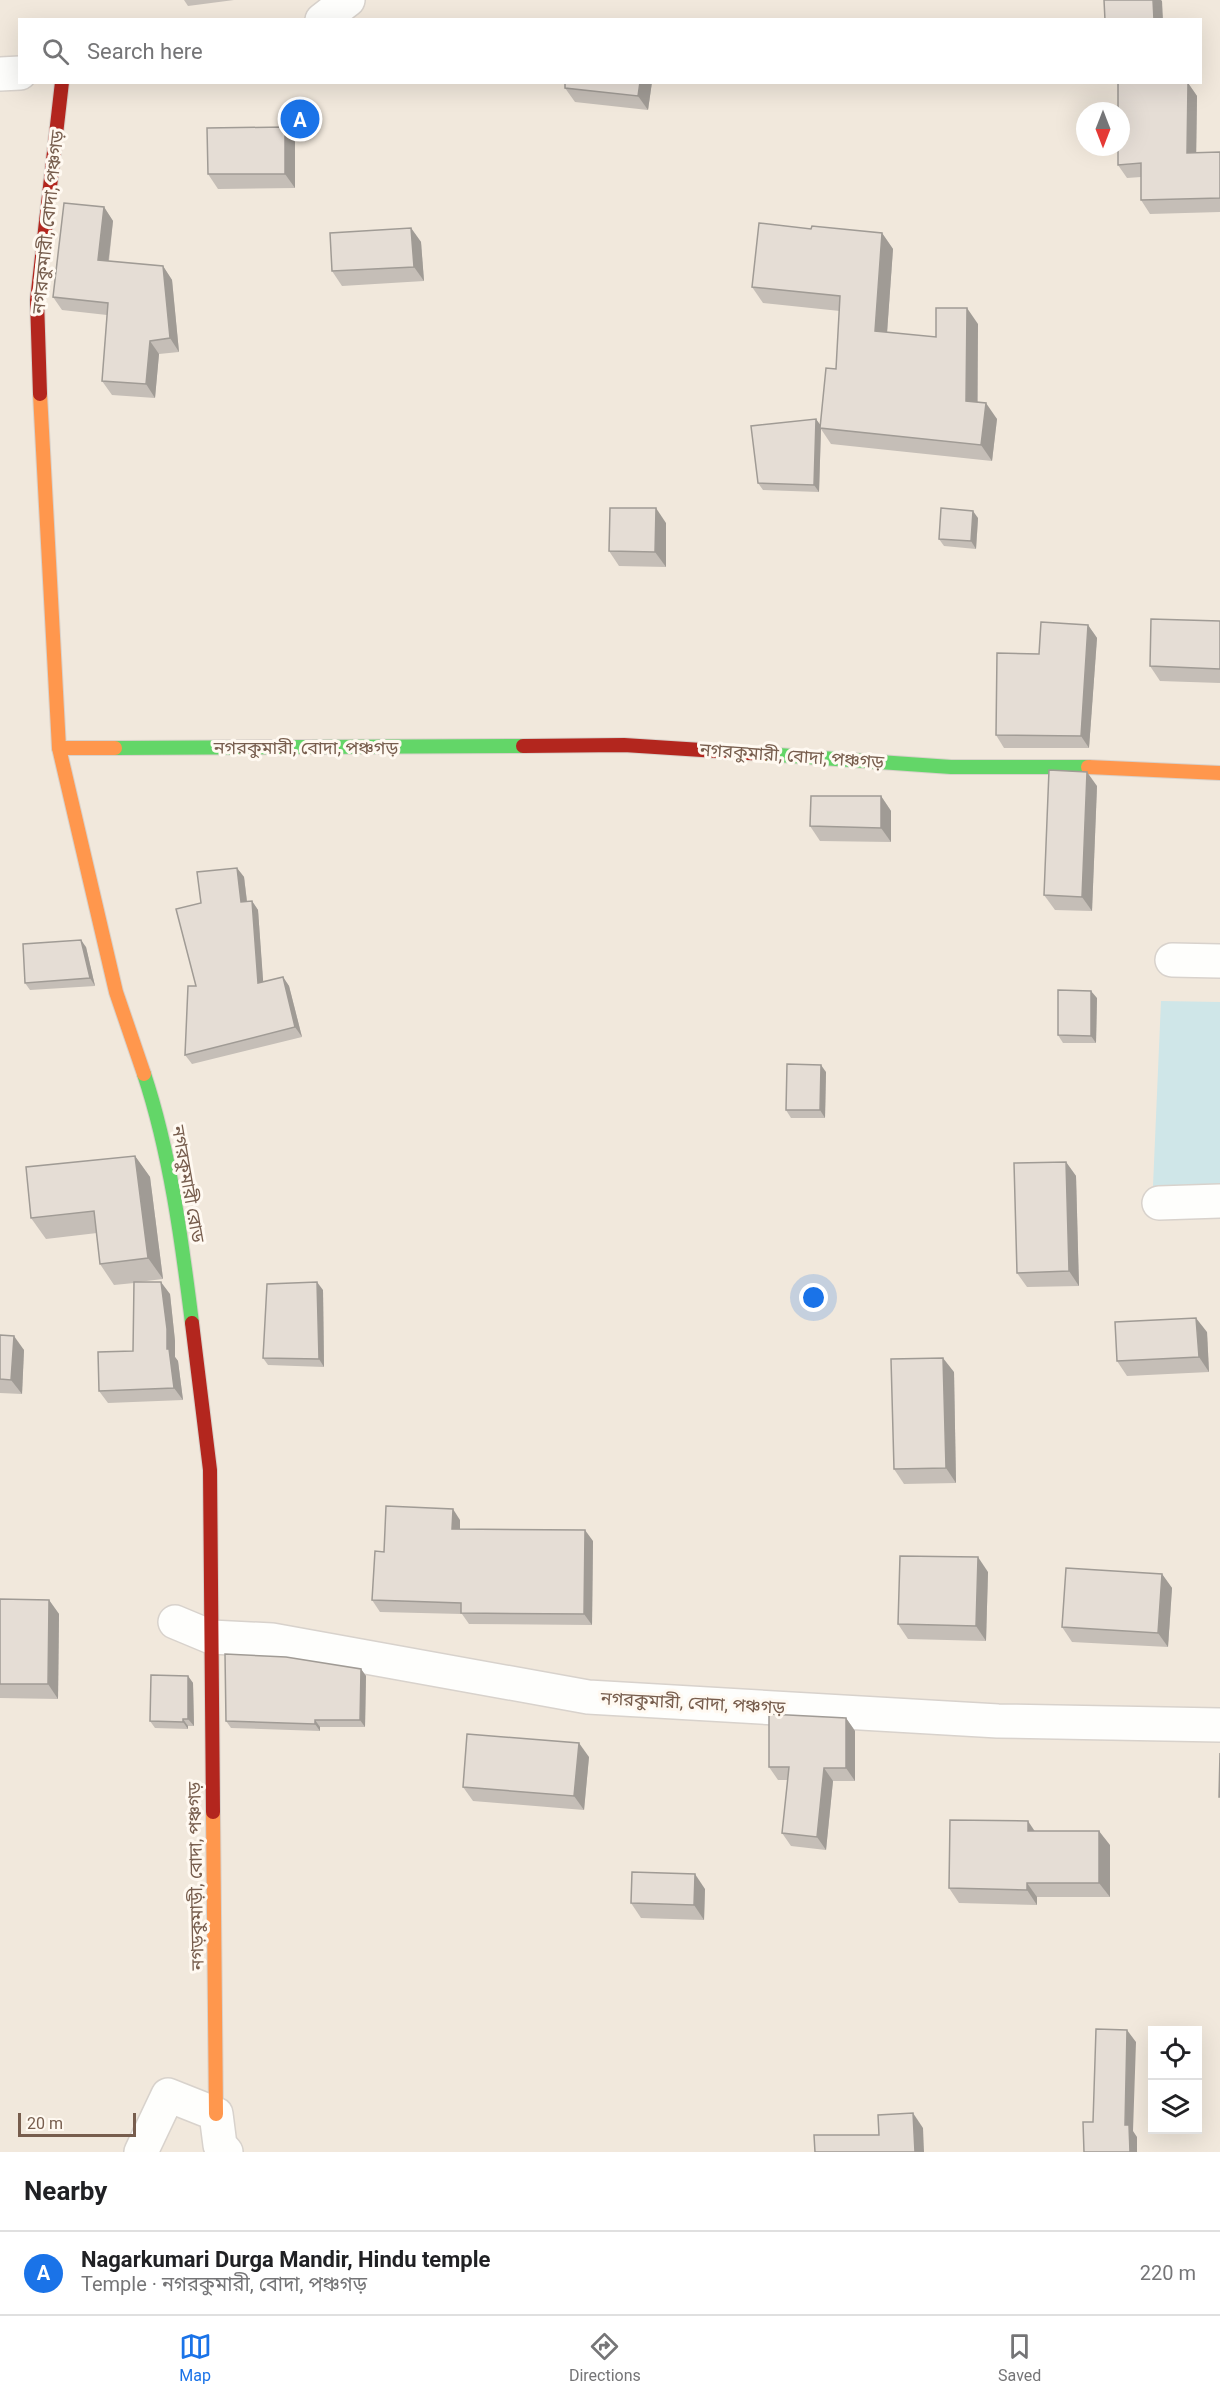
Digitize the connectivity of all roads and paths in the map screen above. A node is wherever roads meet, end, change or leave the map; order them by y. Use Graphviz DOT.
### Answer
graph roads {
  1 [pos="348,0"];
  2 [pos="325,18"];
  3 [pos="18,73"];
  4 [pos="0,74"];
  5 [pos="62,84"];
  6 [pos="59,748"];
  7 [pos="1220,773"];
  8 [pos="1172,960"];
  9 [pos="1220,961"];
  10 [pos="1220,1202"];
  11 [pos="1159,1203"];
  12 [pos="175,1622"];
  13 [pos="212,1637"];
  14 [pos="1220,1725"];
  15 [pos="216,2114"];
  16 [pos="141,2152"];
  17 [pos="226,2152"];
  1 -- 2 [label="street"];
  3 -- 4 [label="street"];
  5 -- 6 [label="street, নগরকুমারী, বোদা, পঞ্চগড়"];
  6 -- 7 [label="street, নগরকুমারী, বোদা, পঞ্চগড়"];
  6 -- 13 [label="street, নগরকুমারী রোড"];
  8 -- 9 [label="street"];
  10 -- 11 [label="street"];
  12 -- 13 [label="street, নগরকুমারী, বোদা, পঞ্চগড়"];
  13 -- 14 [label="street, নগরকুমারী, বোদা, পঞ্চগড়"];
  13 -- 15 [label="street, নগড়কুমাড়ী, বোদা, পঞ্চগড়"];
  15 -- 16 [label="street"];
  15 -- 17 [label="street"];
}
